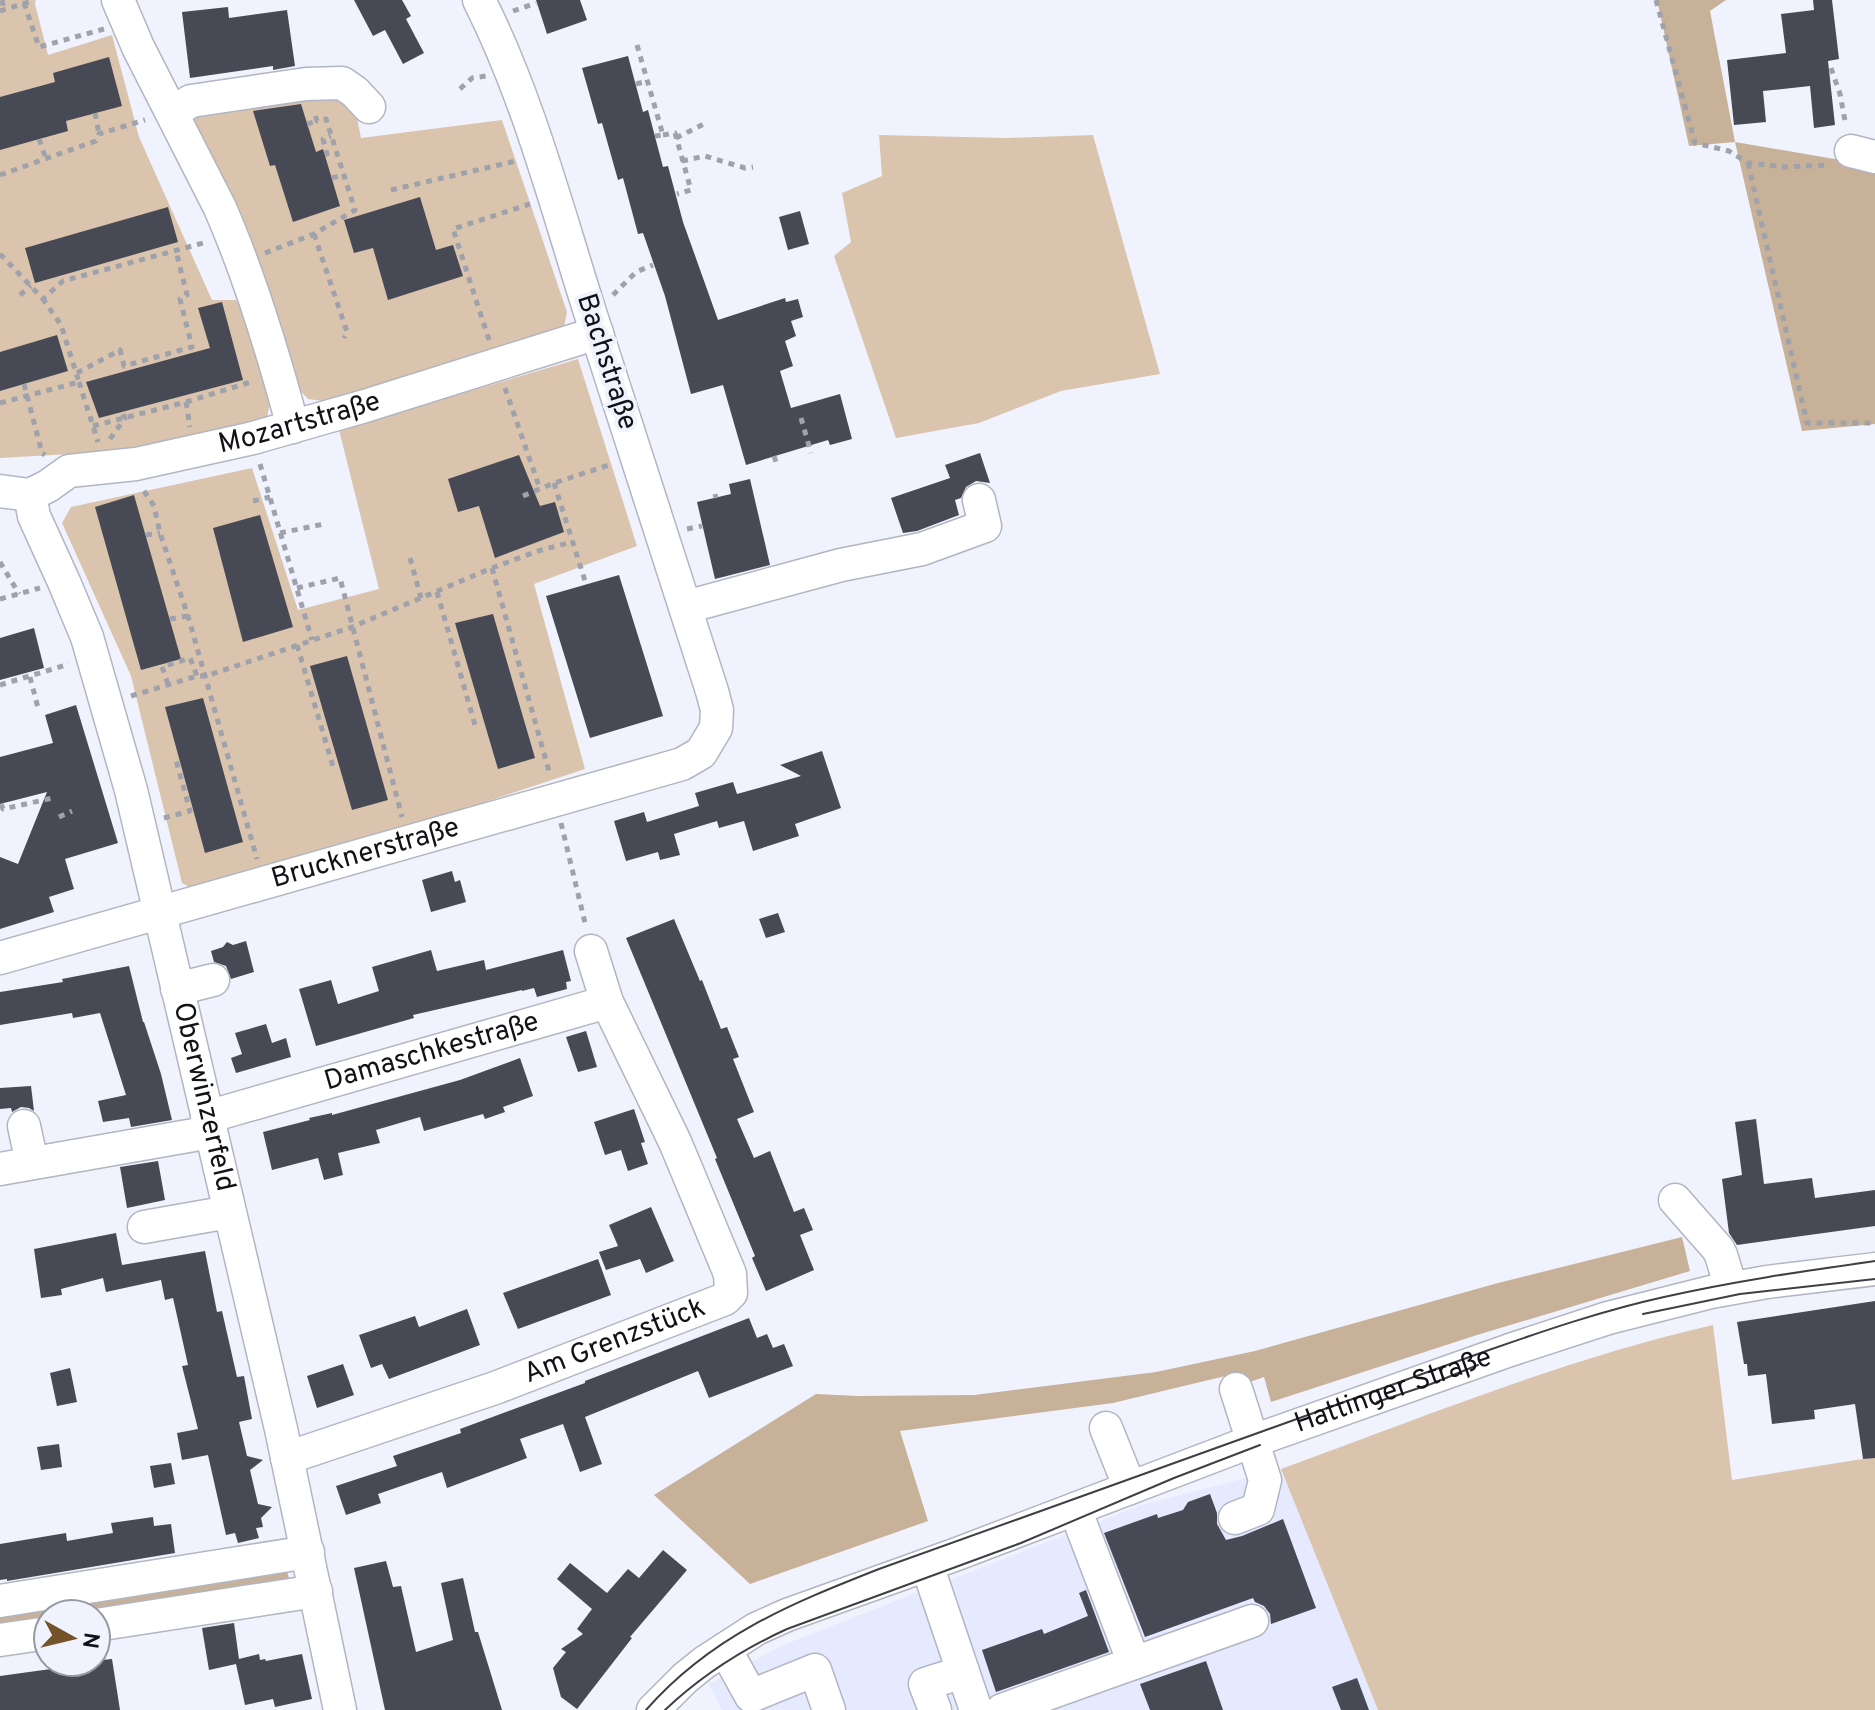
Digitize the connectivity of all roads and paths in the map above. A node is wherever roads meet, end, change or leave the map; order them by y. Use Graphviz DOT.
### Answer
graph roads {
  1 [pos="2,0"];
  2 [pos="35,0"];
  3 [pos="479,0"];
  4 [pos="1656,0"];
  5 [pos="24,3"];
  6 [pos="2,11"];
  7 [pos="123,11"];
  8 [pos="637,45"];
  9 [pos="1831,68"];
  10 [pos="648,81"];
  11 [pos="306,84"];
  12 [pos="636,84"];
  13 [pos="1840,100"];
  14 [pos="369,107"];
  15 [pos="95,113"];
  16 [pos="317,121"];
  17 [pos="706,123"];
  18 [pos="307,124"];
  19 [pos="173,125"];
  20 [pos="99,134"];
  21 [pos="663,135"];
  22 [pos="331,136"];
  23 [pos="655,136"];
  24 [pos="676,138"];
  25 [pos="39,139"];
  26 [pos="325,154"];
  27 [pos="1862,154"];
  28 [pos="540,155"];
  29 [pos="46,159"];
  30 [pos="682,161"];
  31 [pos="1748,163"];
  32 [pos="753,167"];
  33 [pos="0,175"];
  34 [pos="343,175"];
  35 [pos="332,178"];
  36 [pos="391,190"];
  37 [pos="677,194"];
  38 [pos="554,197"];
  39 [pos="224,230"];
  40 [pos="314,234"];
  41 [pos="176,251"];
  42 [pos="0,254"];
  43 [pos="653,265"];
  44 [pos="31,286"];
  45 [pos="20,295"];
  46 [pos="43,299"];
  47 [pos="594,324"];
  48 [pos="344,338"];
  49 [pos="497,364"];
  50 [pos="77,373"];
  51 [pos="279,373"];
  52 [pos="79,382"];
  53 [pos="24,384"];
  54 [pos="27,395"];
  55 [pos="0,403"];
  56 [pos="123,415"];
  57 [pos="801,418"];
  58 [pos="1875,423"];
  59 [pos="93,426"];
  60 [pos="293,427"];
  61 [pos="253,438"];
  62 [pos="811,453"];
  63 [pos="636,456"];
  64 [pos="120,465"];
  65 [pos="69,471"];
  66 [pos="554,483"];
  67 [pos="540,489"];
  68 [pos="15,493"];
  69 [pos="523,496"];
  70 [pos="270,497"];
  71 [pos="979,500"];
  72 [pos="253,501"];
  73 [pos="566,521"];
  74 [pos="324,524"];
  75 [pos="160,533"];
  76 [pos="280,533"];
  77 [pos="146,535"];
  78 [pos="564,537"];
  79 [pos="572,542"];
  80 [pos="410,558"];
  81 [pos="0,562"];
  82 [pos="492,568"];
  83 [pos="64,582"];
  84 [pos="586,584"];
  85 [pos="297,588"];
  86 [pos="4,590"];
  87 [pos="437,591"];
  88 [pos="19,594"];
  89 [pos="3,598"];
  90 [pos="421,598"];
  91 [pos="686,607"];
  92 [pos="188,616"];
  93 [pos="170,619"];
  94 [pos="352,627"];
  95 [pos="312,640"];
  96 [pos="297,645"];
  97 [pos="515,651"];
  98 [pos="505,654"];
  99 [pos="93,656"];
  100 [pos="197,676"];
  101 [pos="206,676"];
  102 [pos="30,677"];
  103 [pos="168,684"];
  104 [pos="0,685"];
  105 [pos="106,704"];
  106 [pos="38,708"];
  107 [pos="475,725"];
  108 [pos="536,725"];
  109 [pos="526,728"];
  110 [pos="716,728"];
  111 [pos="176,760"];
  112 [pos="547,764"];
  113 [pos="334,770"];
  114 [pos="53,798"];
  115 [pos="556,799"];
  116 [pos="398,802"];
  117 [pos="1,804"];
  118 [pos="72,811"];
  119 [pos="59,817"];
  120 [pos="140,825"];
  121 [pos="256,855"];
  122 [pos="160,913"];
  123 [pos="591,951"];
  124 [pos="0,958"];
  125 [pos="213,980"];
  126 [pos="177,989"];
  127 [pos="607,1002"];
  128 [pos="209,1125"];
  129 [pos="24,1126"];
  130 [pos="32,1163"];
  131 [pos="0,1169"];
  132 [pos="1675,1200"];
  133 [pos="229,1212"];
  134 [pos="144,1227"];
  135 [pos="1875,1269"];
  136 [pos="1731,1288"];
  137 [pos="1236,1389"];
  138 [pos="1106,1428"];
  139 [pos="1253,1441"];
  140 [pos="287,1458"];
  141 [pos="1130,1488"];
  142 [pos="1075,1509"];
  143 [pos="1235,1518"];
  144 [pos="308,1552"];
  145 [pos="927,1565"];
  146 [pos="316,1591"];
  147 [pos="0,1601"];
  148 [pos="1252,1621"];
  149 [pos="112,1623"];
  150 [pos="32,1635"];
  151 [pos="0,1640"];
  152 [pos="725,1649"];
  153 [pos="1134,1663"];
  154 [pos="963,1672"];
  155 [pos="742,1703"];
  156 [pos="340,1710"];
  157 [pos="653,1710"];
  158 [pos="829,1710"];
  159 [pos="935,1710"];
  160 [pos="976,1710"];
  161 [pos="1002,1710"];
  1 -- 6 [label="path"];
  2 -- 5 [label="path"];
  3 -- 28 [label="street, Bachstraße"];
  4 -- 31 [label="path"];
  5 -- 6 [label="path"];
  5 -- 7 [label="path"];
  7 -- 19 [label="street"];
  8 -- 10 [label="path"];
  9 -- 13 [label="path"];
  10 -- 12 [label="path"];
  10 -- 21 [label="path"];
  11 -- 14 [label="street"];
  11 -- 16 [label="path"];
  11 -- 19 [label="street"];
  15 -- 20 [label="path"];
  16 -- 18 [label="path"];
  16 -- 22 [label="path"];
  17 -- 24 [label="path"];
  19 -- 20 [label="path"];
  19 -- 39 [label="street"];
  20 -- 29 [label="path"];
  21 -- 23 [label="path"];
  21 -- 24 [label="path"];
  22 -- 26 [label="path"];
  22 -- 34 [label="path"];
  24 -- 30 [label="path"];
  25 -- 29 [label="path"];
  27 -- 31 [label="path"];
  28 -- 36 [label="path"];
  28 -- 38 [label="street, Bachstraße"];
  29 -- 33 [label="path"];
  30 -- 32 [label="path"];
  30 -- 37 [label="path"];
  31 -- 58 [label="path"];
  34 -- 35 [label="path"];
  34 -- 40 [label="path"];
  38 -- 47 [label="street, Bachstraße"];
  38 -- 49 [label="path"];
  39 -- 40 [label="path"];
  39 -- 41 [label="path"];
  39 -- 51 [label="street"];
  40 -- 48 [label="path"];
  41 -- 46 [label="path"];
  41 -- 50 [label="path"];
  42 -- 44 [label="path"];
  43 -- 47 [label="path"];
  44 -- 45 [label="path"];
  44 -- 46 [label="path"];
  46 -- 50 [label="path"];
  47 -- 49 [label="street, Mozartstraße"];
  47 -- 63 [label="street, Bachstraße"];
  49 -- 60 [label="street, Mozartstraße"];
  49 -- 67 [label="path"];
  50 -- 52 [label="path"];
  51 -- 56 [label="path"];
  51 -- 60 [label="street"];
  52 -- 54 [label="path"];
  52 -- 59 [label="path"];
  53 -- 54 [label="path"];
  54 -- 55 [label="path"];
  54 -- 65 [label="path"];
  56 -- 59 [label="path"];
  56 -- 64 [label="path"];
  57 -- 62 [label="path"];
  59 -- 64 [label="path"];
  60 -- 61 [label="street, Mozartstraße"];
  61 -- 64 [label="street, Mozartstraße"];
  61 -- 70 [label="path"];
  63 -- 66 [label="path"];
  63 -- 91 [label="street, Bachstraße"];
  64 -- 65 [label="street, Mozartstraße"];
  64 -- 75 [label="path"];
  65 -- 68 [label="street, Mozartstraße"];
  66 -- 67 [label="path"];
  66 -- 73 [label="path"];
  67 -- 69 [label="path"];
  68 -- 83 [label="street, Oberwinzerfeld"];
  70 -- 72 [label="path"];
  70 -- 76 [label="path"];
  71 -- 91 [label="street"];
  73 -- 78 [label="path"];
  73 -- 79 [label="path"];
  74 -- 76 [label="path"];
  75 -- 77 [label="path"];
  75 -- 92 [label="path"];
  76 -- 85 [label="path"];
  79 -- 82 [label="path"];
  79 -- 84 [label="path"];
  80 -- 90 [label="path"];
  81 -- 88 [label="path"];
  82 -- 87 [label="path"];
  82 -- 97 [label="path"];
  83 -- 88 [label="path"];
  83 -- 99 [label="street, Oberwinzerfeld"];
  85 -- 94 [label="path"];
  85 -- 95 [label="path"];
  86 -- 89 [label="path"];
  87 -- 90 [label="path"];
  87 -- 107 [label="path"];
  88 -- 89 [label="path"];
  90 -- 94 [label="path"];
  91 -- 110 [label="street, Bachstraße"];
  92 -- 93 [label="path"];
  92 -- 101 [label="path"];
  94 -- 95 [label="path"];
  94 -- 116 [label="path"];
  95 -- 96 [label="path"];
  96 -- 101 [label="path"];
  96 -- 113 [label="path"];
  97 -- 98 [label="path"];
  97 -- 108 [label="path"];
  99 -- 102 [label="path"];
  99 -- 105 [label="street, Oberwinzerfeld"];
  100 -- 101 [label="path"];
  100 -- 103 [label="path"];
  100 -- 103 [label="path"];
  101 -- 121 [label="path"];
  102 -- 104 [label="path"];
  102 -- 106 [label="path"];
  103 -- 105 [label="path"];
  105 -- 120 [label="street, Oberwinzerfeld"];
  108 -- 109 [label="path"];
  108 -- 112 [label="path"];
  110 -- 115 [label="street, Brucknerstraße"];
  111 -- 120 [label="path"];
  114 -- 117 [label="path"];
  115 -- 122 [label="street, Brucknerstraße"];
  115 -- 123 [label="path"];
  118 -- 119 [label="path"];
  120 -- 122 [label="street, Oberwinzerfeld"];
  122 -- 124 [label="street, Brucknerstraße"];
  122 -- 126 [label="street, Oberwinzerfeld"];
  123 -- 127 [label="street"];
  125 -- 126 [label="street"];
  126 -- 128 [label="street, Oberwinzerfeld"];
  127 -- 128 [label="street, Damaschkestraße"];
  127 -- 140 [label="street, Am Grenzstück"];
  128 -- 130 [label="street, Damaschkestraße"];
  128 -- 133 [label="street, Oberwinzerfeld"];
  129 -- 130 [label="street"];
  130 -- 131 [label="street, Damaschkestraße"];
  132 -- 136 [label="street"];
  133 -- 134 [label="street"];
  133 -- 140 [label="street, Oberwinzerfeld"];
  135 -- 136 [label="street, Hattinger Straße"];
  136 -- 139 [label="street, Hattinger Straße"];
  137 -- 139 [label="street"];
  138 -- 141 [label="street"];
  139 -- 141 [label="street, Hattinger Straße"];
  139 -- 143 [label="street"];
  140 -- 144 [label="street, Oberwinzerfeld"];
  141 -- 142 [label="street, Hattinger Straße"];
  142 -- 145 [label="street, Hattinger Straße"];
  142 -- 153 [label="street"];
  144 -- 146 [label="street, Oberwinzerfeld"];
  144 -- 147 [label="street"];
  145 -- 152 [label="street, Hattinger Straße"];
  145 -- 154 [label="street"];
  146 -- 149 [label="street"];
  146 -- 156 [label="street, Oberwinzerfeld"];
  148 -- 153 [label="street"];
  150 -- 151 [label="street"];
  152 -- 155 [label="street"];
  152 -- 157 [label="street, Hattinger Straße"];
  153 -- 161 [label="street"];
  154 -- 159 [label="street"];
  154 -- 160 [label="street"];
  155 -- 158 [label="street"];
}
